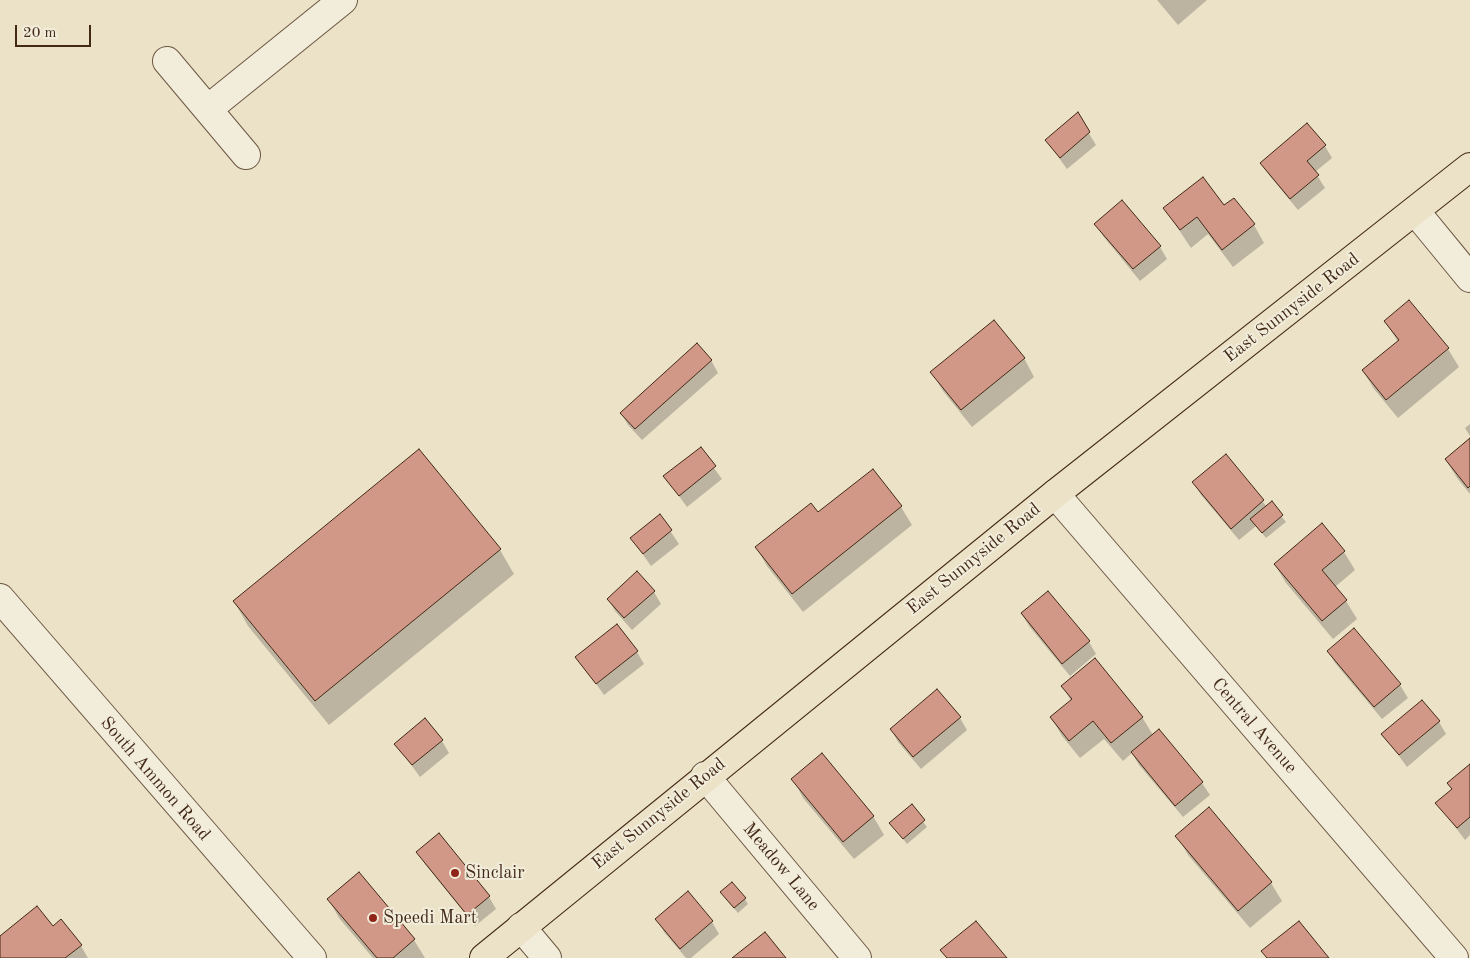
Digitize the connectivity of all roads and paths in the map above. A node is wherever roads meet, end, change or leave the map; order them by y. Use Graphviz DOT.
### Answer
graph roads {
  1 [pos="343,0"];
  2 [pos="167,61"];
  3 [pos="208,109"];
  4 [pos="246,155"];
  5 [pos="1470,167"];
  6 [pos="1415,211"];
  7 [pos="1470,278"];
  8 [pos="1055,494"];
  9 [pos="0,598"];
  10 [pos="705,776"];
  11 [pos="521,928"];
  12 [pos="312,958"];
  13 [pos="484,958"];
  14 [pos="547,958"];
  15 [pos="857,958"];
  16 [pos="1454,958"];
  1 -- 3 [label="street"];
  2 -- 3 [label="street"];
  3 -- 4 [label="street"];
  5 -- 6 [label="main road, East Sunnyside Road"];
  6 -- 7 [label="street"];
  6 -- 8 [label="main road, East Sunnyside Road"];
  8 -- 10 [label="main road, East Sunnyside Road"];
  8 -- 16 [label="street, Central Avenue"];
  9 -- 12 [label="street, South Ammon Road"];
  10 -- 11 [label="main road, East Sunnyside Road"];
  10 -- 15 [label="street, Meadow Lane"];
  11 -- 13 [label="main road, East Sunnyside Road"];
  11 -- 14 [label="street"];
}
